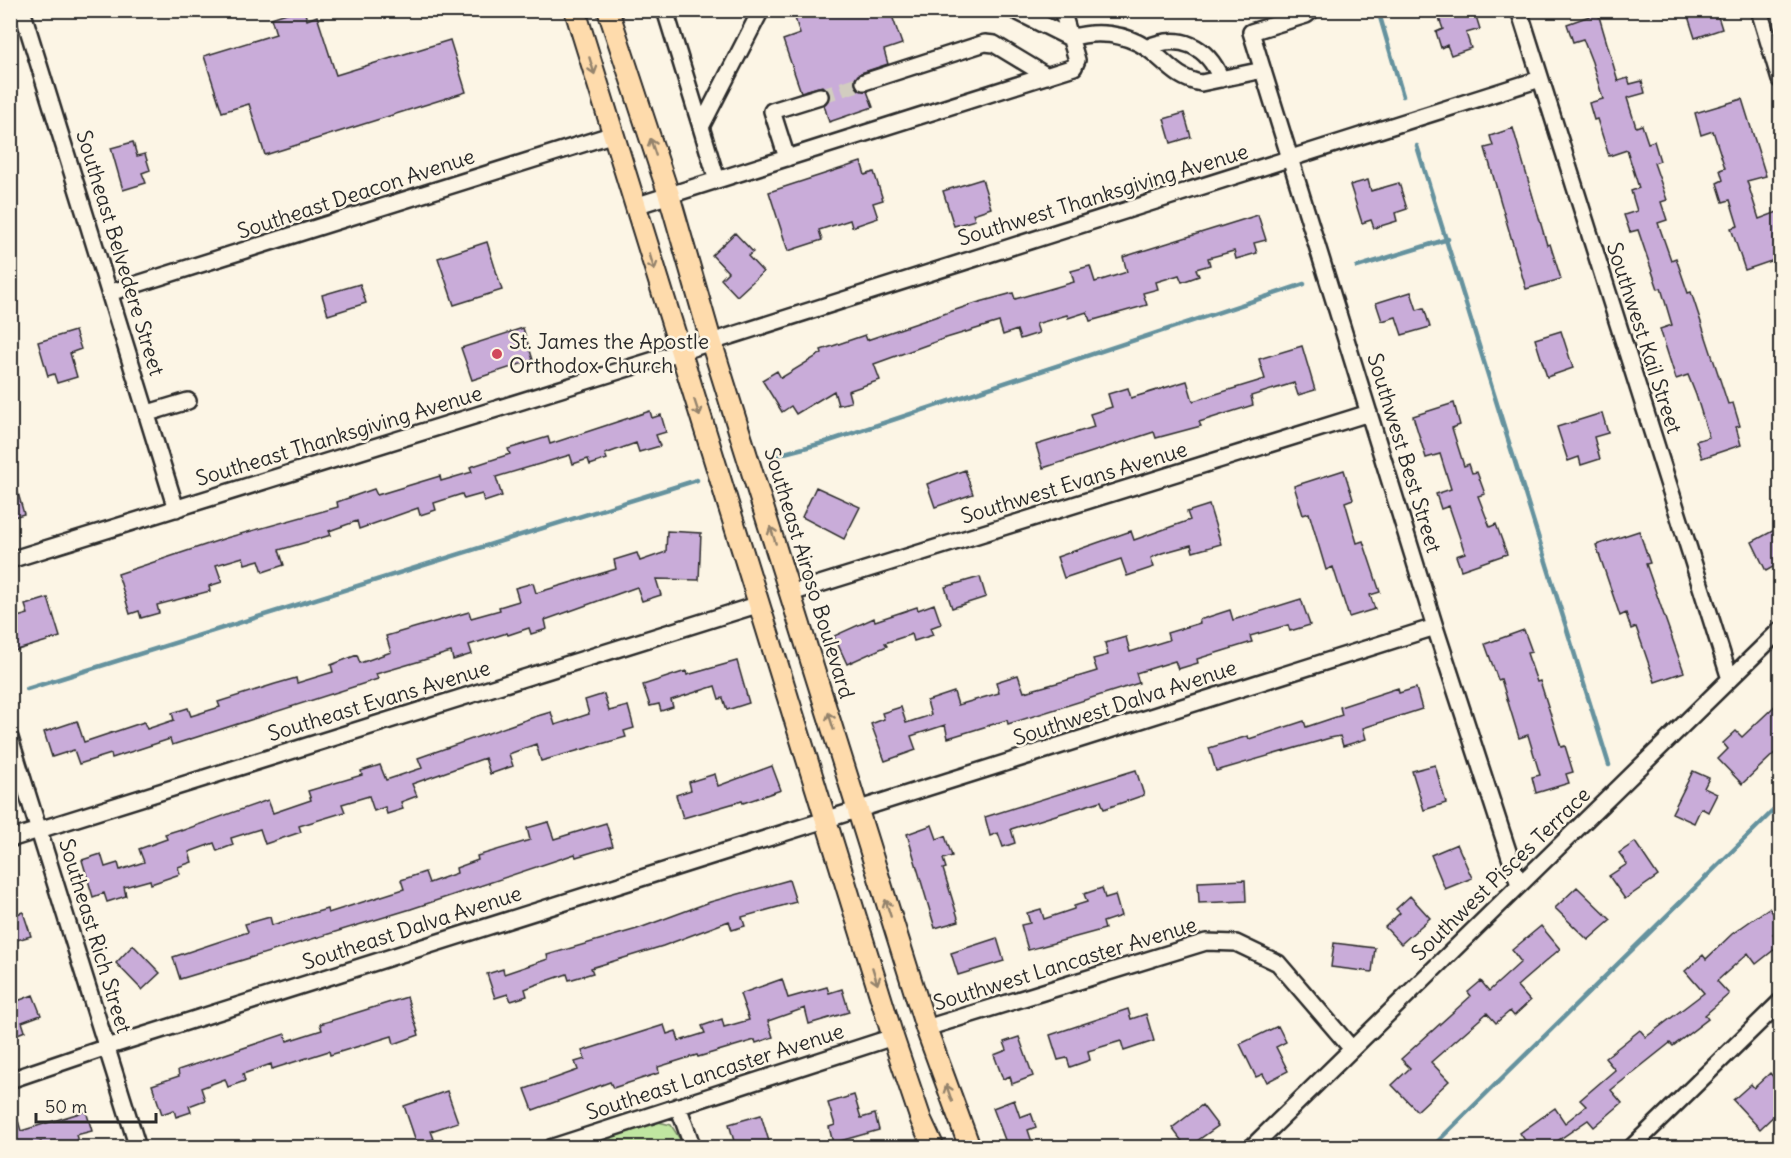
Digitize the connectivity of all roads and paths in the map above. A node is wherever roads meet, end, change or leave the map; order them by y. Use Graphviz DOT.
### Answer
graph roads {
  1 [pos="22,10"];
  2 [pos="575,10"];
  3 [pos="608,10"];
  4 [pos="664,10"];
  5 [pos="761,10"];
  6 [pos="1014,10"];
  7 [pos="1062,10"];
  8 [pos="1312,10"];
  9 [pos="1519,10"];
  10 [pos="1758,10"];
  11 [pos="1286,16"];
  12 [pos="1070,38"];
  13 [pos="1146,48"];
  14 [pos="1263,70"];
  15 [pos="1047,76"];
  16 [pos="1221,79"];
  17 [pos="1540,79"];
  18 [pos="1780,80"];
  19 [pos="864,82"];
  20 [pos="820,96"];
  21 [pos="701,127"];
  22 [pos="614,134"];
  23 [pos="787,158"];
  24 [pos="1291,158"];
  25 [pos="717,180"];
  26 [pos="669,195"];
  27 [pos="635,206"];
  28 [pos="112,292"];
  29 [pos="711,341"];
  30 [pos="680,352"];
  31 [pos="188,401"];
  32 [pos="148,413"];
  33 [pos="1369,413"];
  34 [pos="176,508"];
  35 [pos="10,560"];
  36 [pos="791,593"];
  37 [pos="759,604"];
  38 [pos="1435,627"];
  39 [pos="1780,630"];
  40 [pos="1730,679"];
  41 [pos="10,738"];
  42 [pos="858,809"];
  43 [pos="827,819"];
  44 [pos="40,829"];
  45 [pos="10,839"];
  46 [pos="1519,885"];
  47 [pos="1778,1010"];
  48 [pos="926,1028"];
  49 [pos="893,1037"];
  50 [pos="107,1047"];
  51 [pos="1352,1049"];
  52 [pos="10,1080"];
  53 [pos="678,1106"];
  54 [pos="138,1148"];
  55 [pos="550,1148"];
  56 [pos="693,1148"];
  57 [pos="934,1148"];
  58 [pos="970,1148"];
  59 [pos="1251,1148"];
  60 [pos="1631,1148"];
  1 -- 28 [label="street, Southeast Belvedere Street"];
  2 -- 22 [label="main road, one-way"];
  26 -- 3 [label="main road, Southeast Airoso Boulevard, one-way"];
  4 -- 21 [label="street"];
  5 -- 21 [label="street"];
  6 -- 12 [label="street"];
  7 -- 12 [label="street"];
  8 -- 11 [label="street"];
  9 -- 17 [label="street, Southwest Kail Street"];
  10 -- 18 [label="street"];
  11 -- 14 [label="street, Southwest Best Street"];
  12 -- 13 [label="street"];
  12 -- 15 [label="street"];
  13 -- 16 [label="street"];
  13 -- 16 [label="street"];
  14 -- 16 [label="street"];
  14 -- 24 [label="street, Southwest Best Street"];
  15 -- 19 [label="street"];
  15 -- 23 [label="street"];
  17 -- 24 [label="street, Southwest Thanksgiving Avenue"];
  17 -- 40 [label="street, Southwest Kail Street"];
  20 -- 23 [label="street"];
  21 -- 25 [label="street"];
  22 -- 27 [label="main road"];
  22 -- 28 [label="street, Southeast Deacon Avenue"];
  23 -- 25 [label="street"];
  24 -- 29 [label="street, Southwest Thanksgiving Avenue"];
  24 -- 33 [label="street, Southwest Best Street"];
  25 -- 26 [label="street"];
  26 -- 27 [label="street"];
  26 -- 29 [label="main road, Southeast Airoso Boulevard"];
  27 -- 30 [label="main road, one-way"];
  28 -- 32 [label="street, Southeast Belvedere Street"];
  29 -- 30 [label="street, Southwest Thanksgiving Avenue"];
  36 -- 29 [label="main road, Southeast Airoso Boulevard, one-way"];
  30 -- 34 [label="street, Southeast Thanksgiving Avenue"];
  30 -- 37 [label="main road, one-way"];
  31 -- 32 [label="street"];
  32 -- 34 [label="street, Southeast Belvedere Street"];
  33 -- 36 [label="street, Southwest Evans Avenue"];
  33 -- 38 [label="street, Southwest Best Street"];
  34 -- 35 [label="street, Southeast Thanksgiving Avenue"];
  42 -- 36 [label="main road, Southeast Airoso Boulevard, one-way"];
  37 -- 43 [label="main road"];
  37 -- 44 [label="street, Southeast Evans Avenue"];
  38 -- 42 [label="street, Southwest Dalva Avenue"];
  38 -- 46 [label="street, Southwest Best Street"];
  39 -- 40 [label="street, Southwest Pisces Terrace"];
  40 -- 46 [label="street, Southwest Pisces Terrace"];
  41 -- 44 [label="street, Southeast Rich Street"];
  42 -- 43 [label="street, Southwest Dalva Avenue"];
  48 -- 42 [label="main road, Southeast Airoso Boulevard, one-way"];
  43 -- 49 [label="main road, one-way"];
  43 -- 50 [label="street, Southeast Dalva Avenue"];
  44 -- 45 [label="street, Southeast Evans Avenue"];
  44 -- 50 [label="street, Southeast Rich Street"];
  46 -- 51 [label="street, Southwest Pisces Terrace"];
  47 -- 60 [label="street"];
  48 -- 51 [label="street, Southwest Lancaster Avenue"];
  58 -- 48 [label="main road, Southeast Airoso Boulevard, one-way"];
  49 -- 53 [label="street, Southeast Lancaster Avenue"];
  49 -- 57 [label="main road"];
  50 -- 52 [label="street, Southeast Dalva Avenue"];
  50 -- 54 [label="street, Southeast Rich Street"];
  51 -- 59 [label="street, Southwest Pisces Terrace"];
  53 -- 55 [label="street, Southeast Lancaster Avenue"];
  53 -- 56 [label="street"];
}
